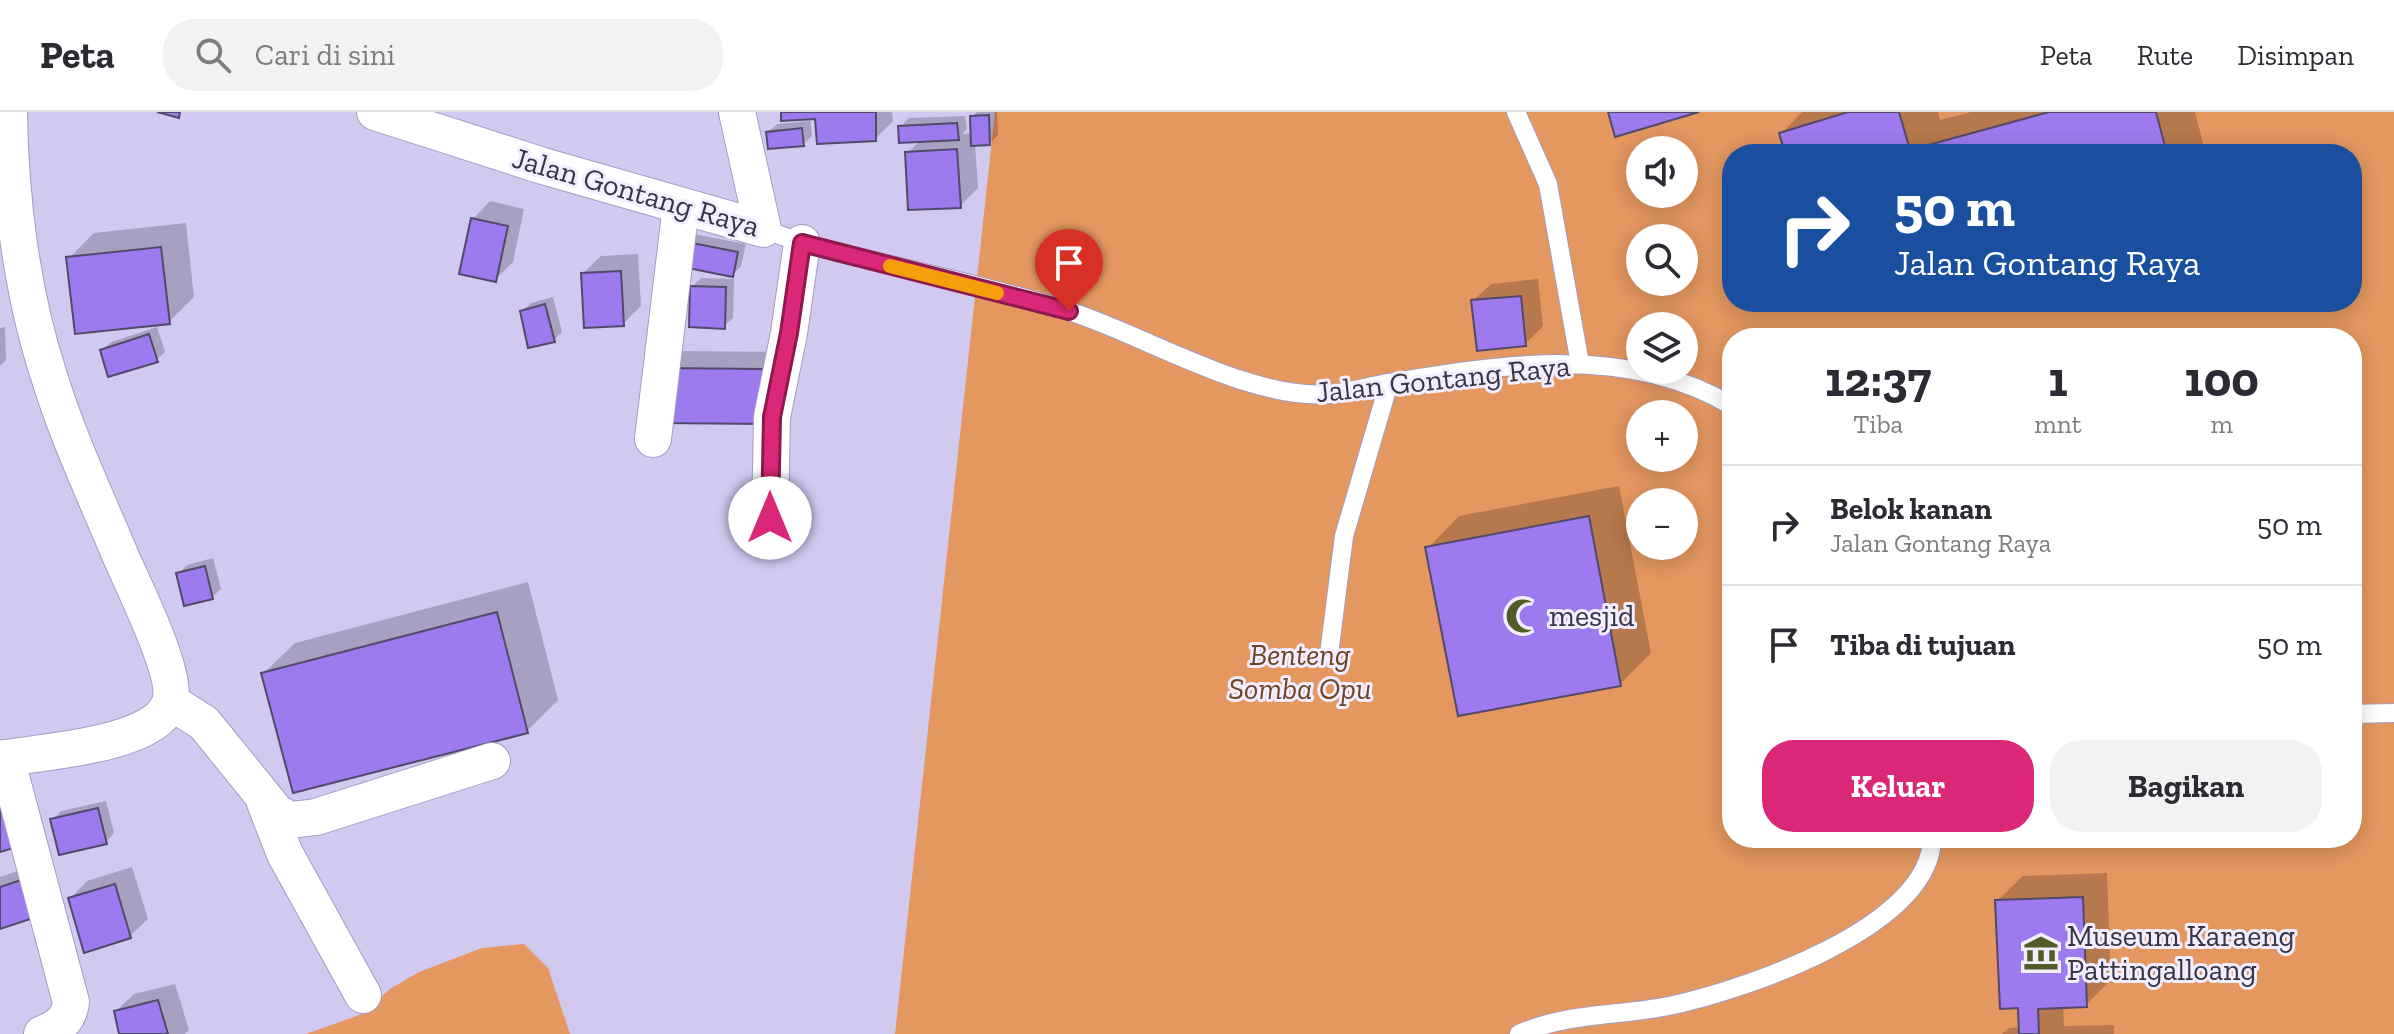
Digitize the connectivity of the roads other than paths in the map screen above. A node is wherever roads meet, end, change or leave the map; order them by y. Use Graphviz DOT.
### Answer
graph roads {
  1 [pos="9,112"];
  2 [pos="375,112"];
  3 [pos="737,112"];
  4 [pos="1516,112"];
  5 [pos="7,178"];
  6 [pos="681,206"];
  7 [pos="763,229"];
  8 [pos="802,243"];
  9 [pos="1580,364"];
  10 [pos="1389,383"];
  11 [pos="1722,401"];
  12 [pos="653,439"];
  13 [pos="770,518"];
  14 [pos="1329,654"];
  15 [pos="171,702"];
  16 [pos="2394,713"];
  17 [pos="2362,714"];
  18 [pos="3,759"];
  19 [pos="492,761"];
  20 [pos="265,803"];
  21 [pos="1929,848"];
  22 [pos="363,995"];
  23 [pos="42,1034"];
  24 [pos="1519,1034"];
  1 -- 5 [label="street"];
  2 -- 6 [label="street, Jalan Gontang Raya"];
  3 -- 7 [label="street"];
  4 -- 9 [label="lane"];
  5 -- 15 [label="street"];
  6 -- 7 [label="street, Jalan Gontang Raya"];
  6 -- 12 [label="street"];
  7 -- 8 [label="lane, Jalan Gontang Raya"];
  8 -- 10 [label="lane, Jalan Gontang Raya"];
  8 -- 13 [label="street"];
  9 -- 10 [label="lane, Jalan Gontang Raya"];
  9 -- 11 [label="lane, Jalan Gontang Raya"];
  10 -- 14 [label="lane"];
  15 -- 18 [label="street"];
  15 -- 20 [label="street"];
  16 -- 17 [label="lane"];
  18 -- 23 [label="street"];
  19 -- 20 [label="street"];
  20 -- 22 [label="street"];
  21 -- 24 [label="lane"];
}
